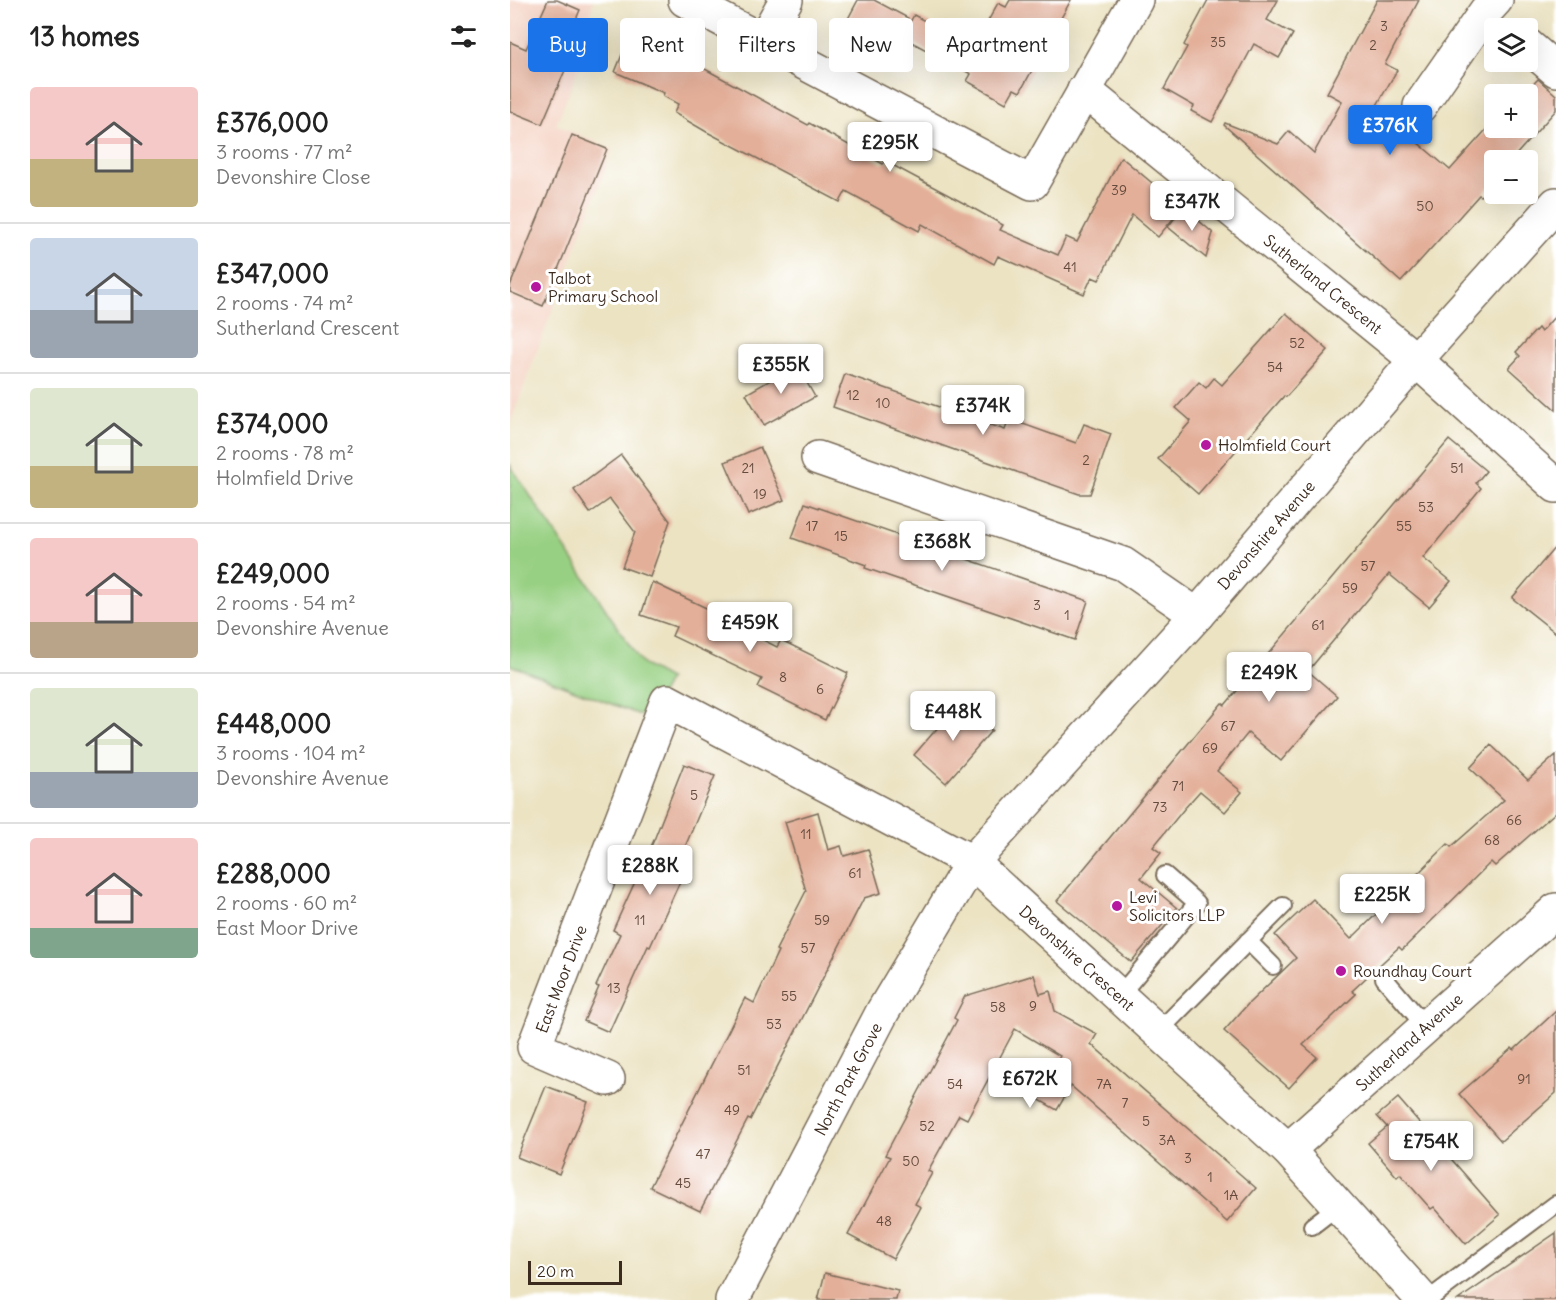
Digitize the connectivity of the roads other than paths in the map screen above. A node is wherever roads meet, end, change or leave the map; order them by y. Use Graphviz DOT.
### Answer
graph roads {
  1 [pos="685,0"];
  2 [pos="786,0"];
  3 [pos="1136,0"];
  4 [pos="1497,13"];
  5 [pos="719,18"];
  6 [pos="776,18"];
  7 [pos="1538,54"];
  8 [pos="817,70"];
  9 [pos="1556,70"];
  10 [pos="1084,90"];
  11 [pos="1420,105"];
  12 [pos="1556,204"];
  13 [pos="1416,360"];
  14 [pos="818,458"];
  15 [pos="1556,486"];
  16 [pos="1197,615"];
  17 [pos="667,701"];
  18 [pos="972,862"];
  19 [pos="1165,876"];
  20 [pos="1283,906"];
  21 [pos="1556,910"];
  22 [pos="1248,941"];
  23 [pos="1273,966"];
  24 [pos="1384,978"];
  25 [pos="1119,996"];
  26 [pos="1426,1027"];
  27 [pos="1158,1032"];
  28 [pos="608,1078"];
  29 [pos="1288,1150"];
  30 [pos="1556,1204"];
  31 [pos="1338,1206"];
  32 [pos="1312,1226"];
  33 [pos="732,1300"];
  34 [pos="1425,1300"];
  1 -- 5 [label="street"];
  2 -- 6 [label="street"];
  3 -- 10 [label="street"];
  4 -- 11 [label="street"];
  7 -- 9 [label="street"];
  8 -- 10 [label="street"];
  10 -- 13 [label="street, Sutherland Crescent"];
  12 -- 13 [label="street, Devonshire Avenue"];
  13 -- 15 [label="street, Sutherland Crescent"];
  13 -- 16 [label="street, Devonshire Avenue"];
  14 -- 16 [label="street"];
  16 -- 18 [label="street, Devonshire Avenue"];
  17 -- 18 [label="street, Devonshire Crescent"];
  17 -- 28 [label="street, East Moor Drive"];
  18 -- 25 [label="street, Devonshire Crescent"];
  18 -- 33 [label="street, North Park Grove"];
  19 -- 25 [label="lane"];
  20 -- 22 [label="lane"];
  21 -- 26 [label="street, Sutherland Avenue"];
  22 -- 23 [label="lane"];
  22 -- 27 [label="lane"];
  24 -- 26 [label="lane"];
  25 -- 27 [label="street, Devonshire Crescent"];
  26 -- 29 [label="street, Sutherland Avenue"];
  27 -- 29 [label="street, Devonshire Crescent"];
  29 -- 31 [label="street, Devonshire Crescent"];
  30 -- 34 [label="lane"];
  31 -- 32 [label="lane"];
  31 -- 34 [label="street, Devonshire Crescent"];
}
